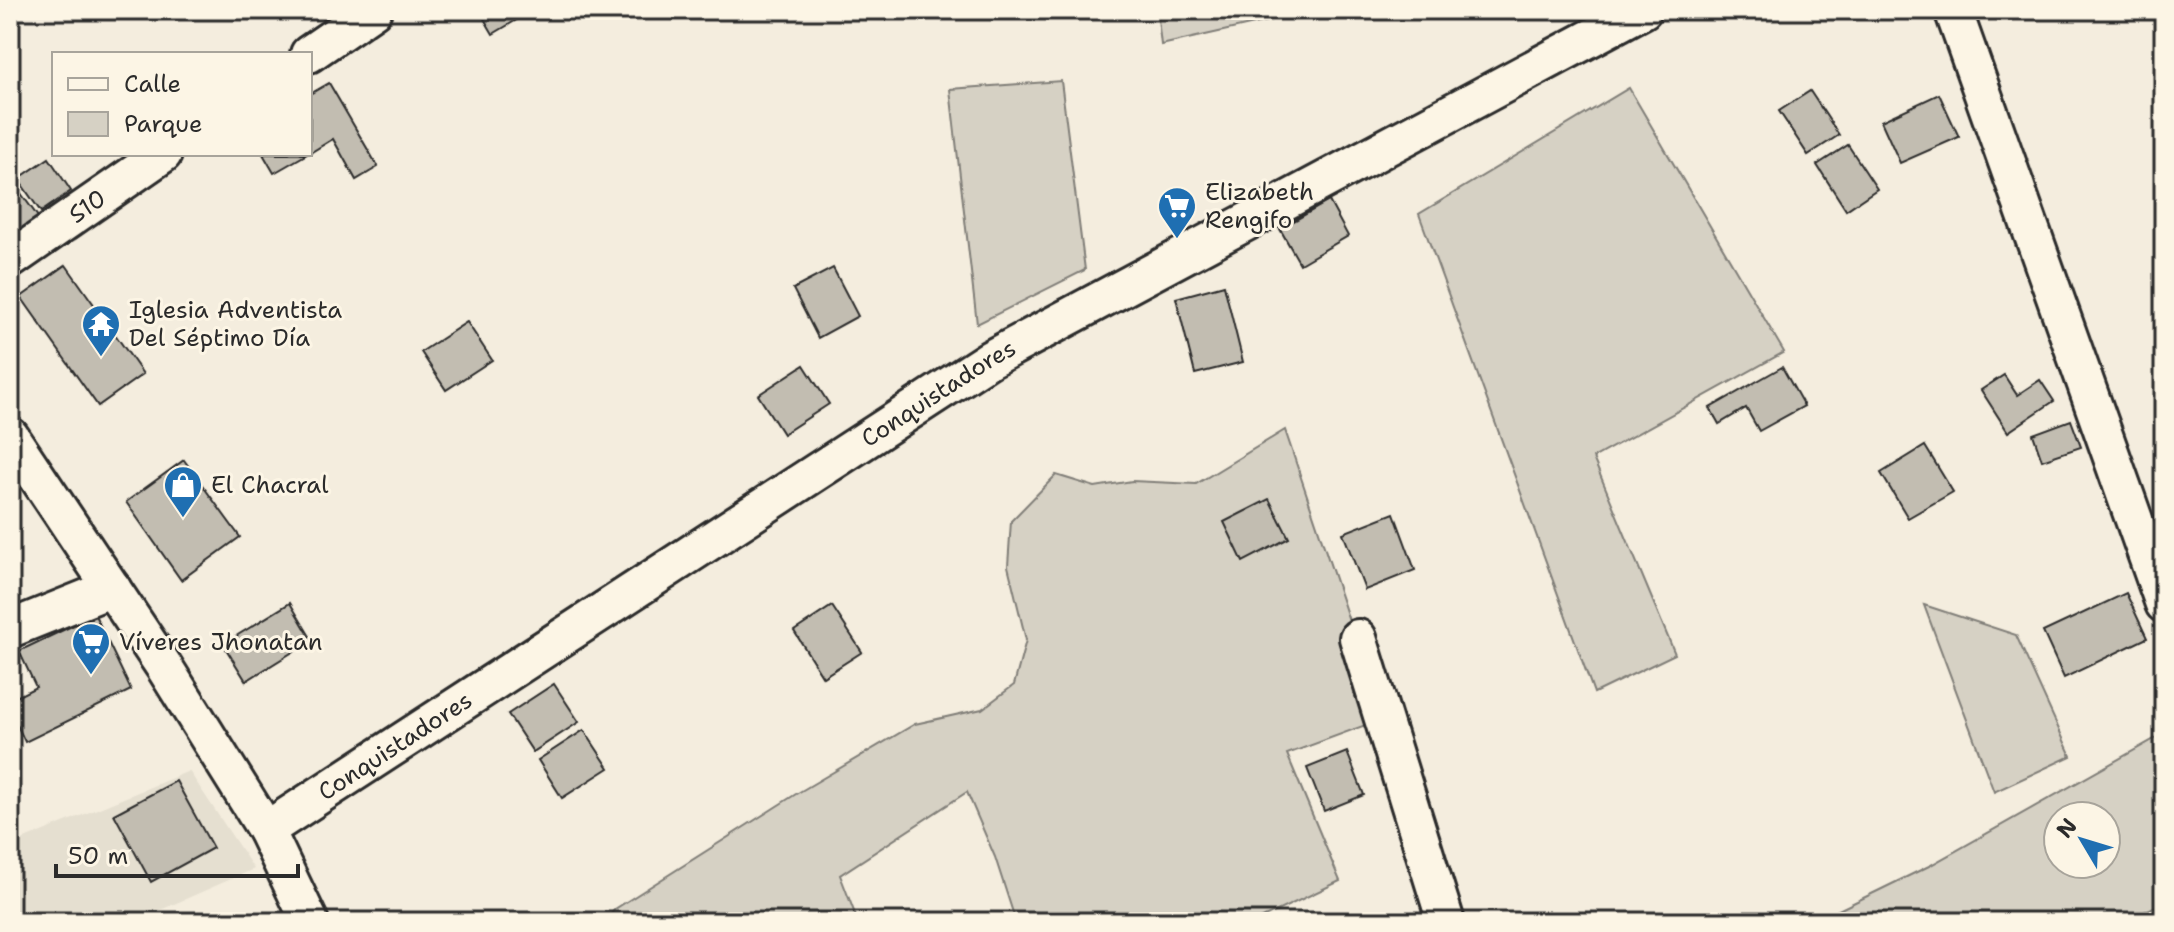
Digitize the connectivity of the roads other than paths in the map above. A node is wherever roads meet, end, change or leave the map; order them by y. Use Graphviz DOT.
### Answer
graph roads {
  1 [pos="373,10"];
  2 [pos="1643,10"];
  3 [pos="1953,10"];
  4 [pos="312,52"];
  5 [pos="160,156"];
  6 [pos="10,260"];
  7 [pos="10,436"];
  8 [pos="112,588"];
  9 [pos="2164,604"];
  10 [pos="10,629"];
  11 [pos="1358,638"];
  12 [pos="266,830"];
  13 [pos="310,922"];
  14 [pos="1446,922"];
  1 -- 4 [label="street"];
  2 -- 12 [label="street, Conquistadores"];
  3 -- 9 [label="street"];
  5 -- 6 [label="street, S10"];
  7 -- 8 [label="street"];
  8 -- 10 [label="street"];
  8 -- 12 [label="street"];
  11 -- 14 [label="street"];
  12 -- 13 [label="street"];
}
